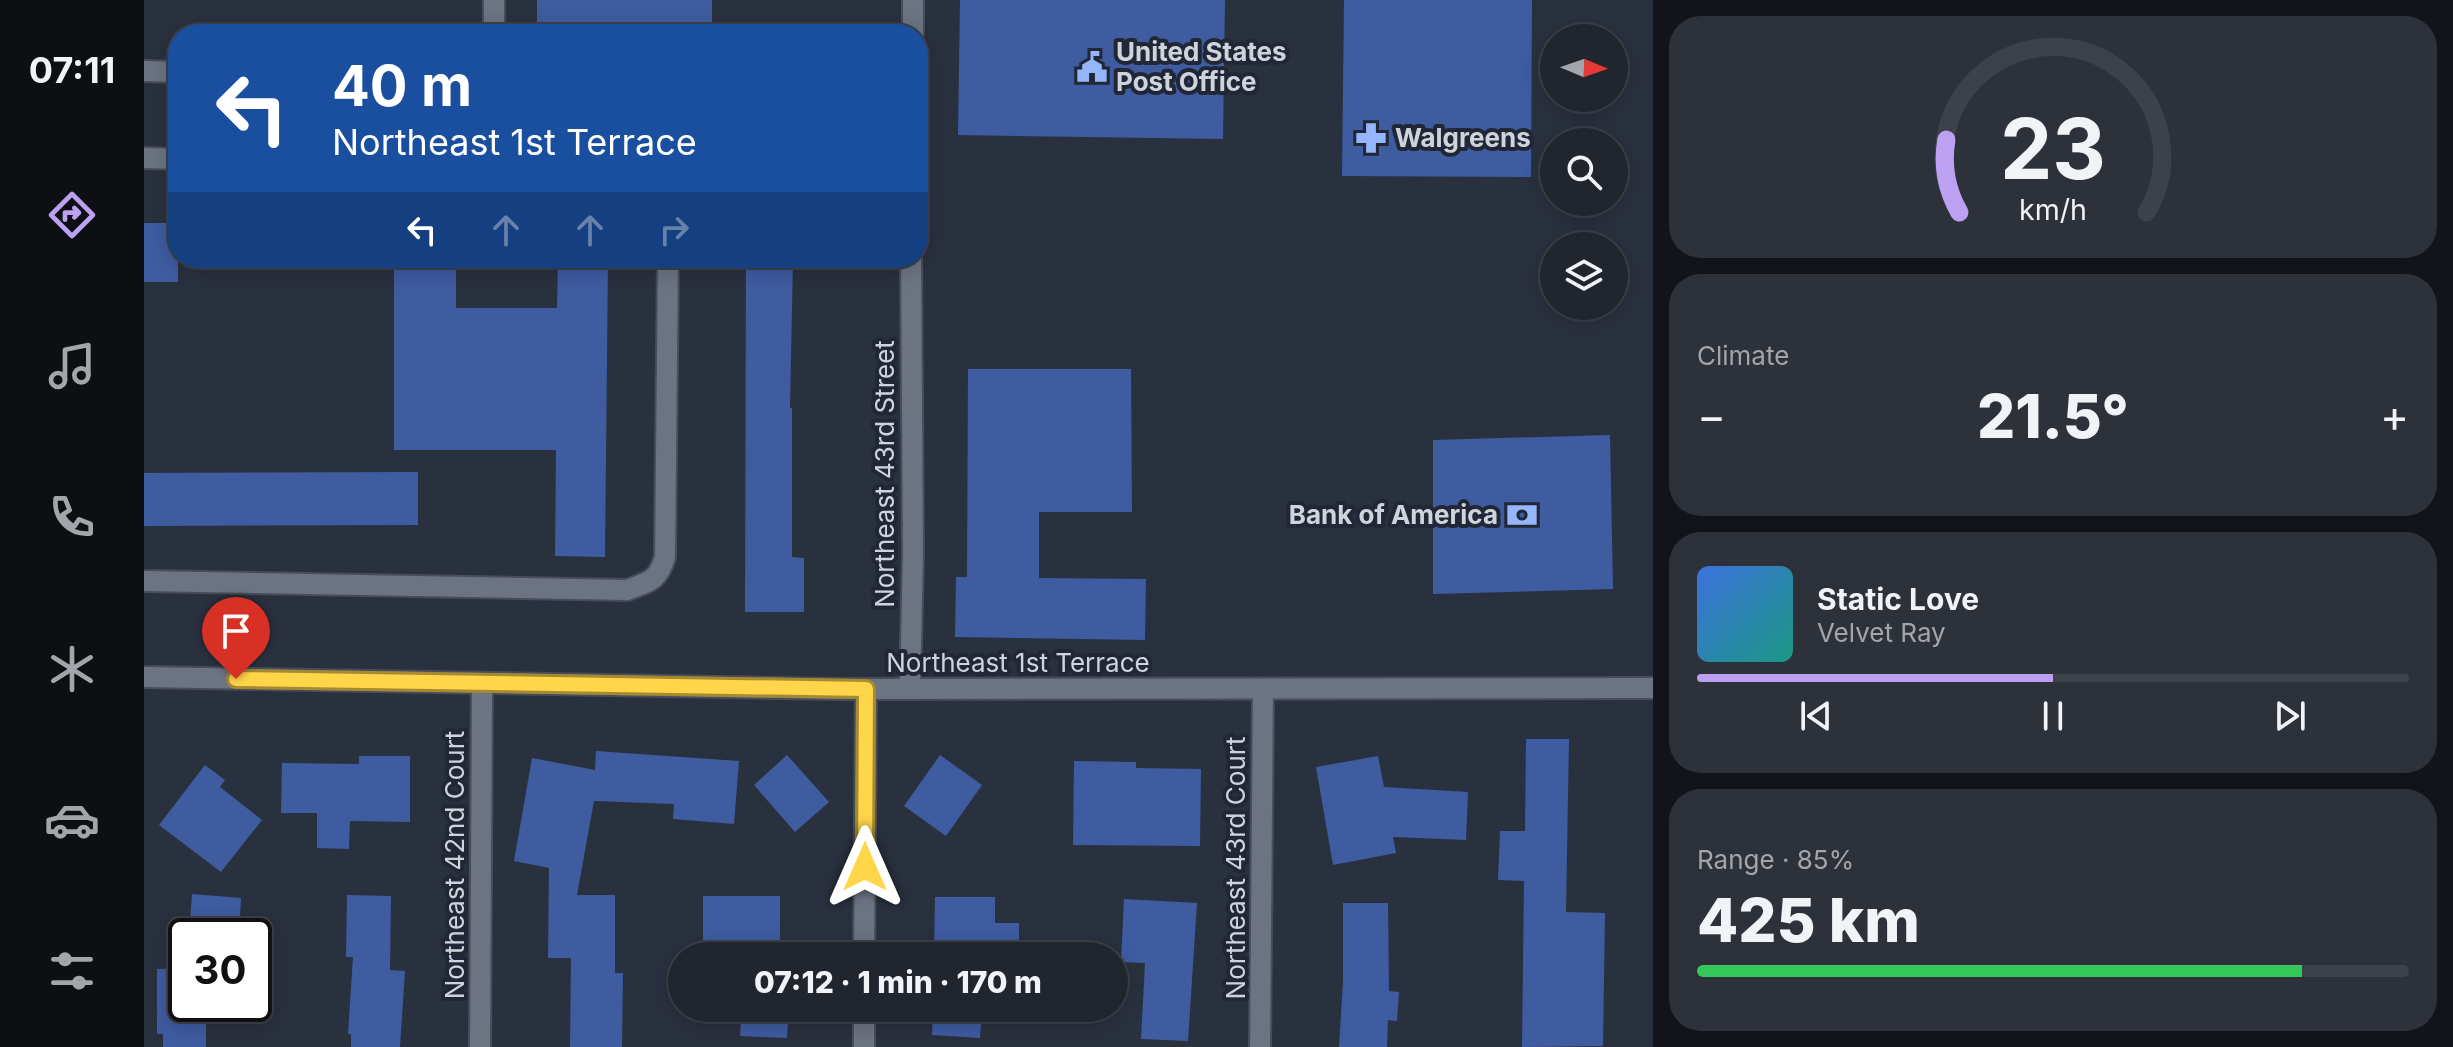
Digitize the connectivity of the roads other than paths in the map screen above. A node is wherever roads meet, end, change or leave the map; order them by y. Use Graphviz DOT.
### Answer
graph roads {
  1 [pos="494,0"];
  2 [pos="913,0"];
  3 [pos="494,24"];
  4 [pos="913,24"];
  5 [pos="144,71"];
  6 [pos="168,72"];
  7 [pos="144,158"];
  8 [pos="168,159"];
  9 [pos="668,268"];
  10 [pos="911,268"];
  11 [pos="144,581"];
  12 [pos="144,677"];
  13 [pos="482,683"];
  14 [pos="1653,688"];
  15 [pos="866,689"];
  16 [pos="910,689"];
  17 [pos="1263,690"];
  18 [pos="864,942"];
  19 [pos="864,1022"];
  20 [pos="480,1047"];
  21 [pos="864,1047"];
  22 [pos="1260,1047"];
  1 -- 3 [label="street"];
  2 -- 4 [label="street"];
  5 -- 6 [label="street"];
  7 -- 8 [label="street"];
  9 -- 11 [label="street"];
  10 -- 16 [label="street, Northeast 43rd Street"];
  12 -- 13 [label="street, Northeast 1st Terrace"];
  13 -- 15 [label="street, Northeast 1st Terrace"];
  13 -- 20 [label="street, Northeast 42nd Court"];
  14 -- 17 [label="street, Northeast 1st Terrace"];
  15 -- 16 [label="street, Northeast 1st Terrace"];
  15 -- 18 [label="street"];
  16 -- 17 [label="street, Northeast 1st Terrace"];
  17 -- 22 [label="street, Northeast 43rd Court"];
  19 -- 21 [label="street"];
}
